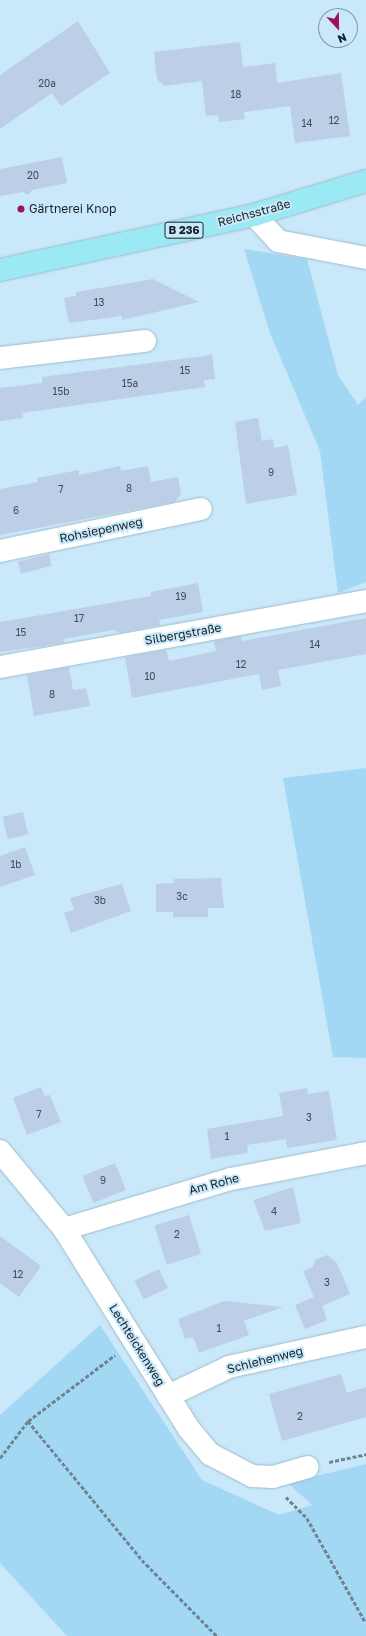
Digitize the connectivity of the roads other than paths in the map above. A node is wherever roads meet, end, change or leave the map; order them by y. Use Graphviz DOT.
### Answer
graph roads {
  1 [pos="366,181"];
  2 [pos="254,215"];
  3 [pos="366,258"];
  4 [pos="0,270"];
  5 [pos="144,341"];
  6 [pos="0,358"];
  7 [pos="201,509"];
  8 [pos="0,551"];
  9 [pos="366,601"];
  10 [pos="0,667"];
  11 [pos="0,1151"];
  12 [pos="366,1153"];
  13 [pos="64,1229"];
  14 [pos="366,1337"];
  15 [pos="168,1396"];
  16 [pos="308,1467"];
  1 -- 2 [label="main road, Reichsstraße / B 236"];
  2 -- 3 [label="street"];
  2 -- 4 [label="main road, Reichsstraße / B 236"];
  5 -- 6 [label="street"];
  7 -- 8 [label="street, Rohsiepenweg"];
  9 -- 10 [label="street, Silbergstraße"];
  11 -- 13 [label="street, Lechteickenweg"];
  12 -- 13 [label="street, Am Rohe"];
  13 -- 15 [label="street, Lechteickenweg"];
  14 -- 15 [label="street, Schlehenweg"];
  15 -- 16 [label="street, Lechteickenweg"];
}
